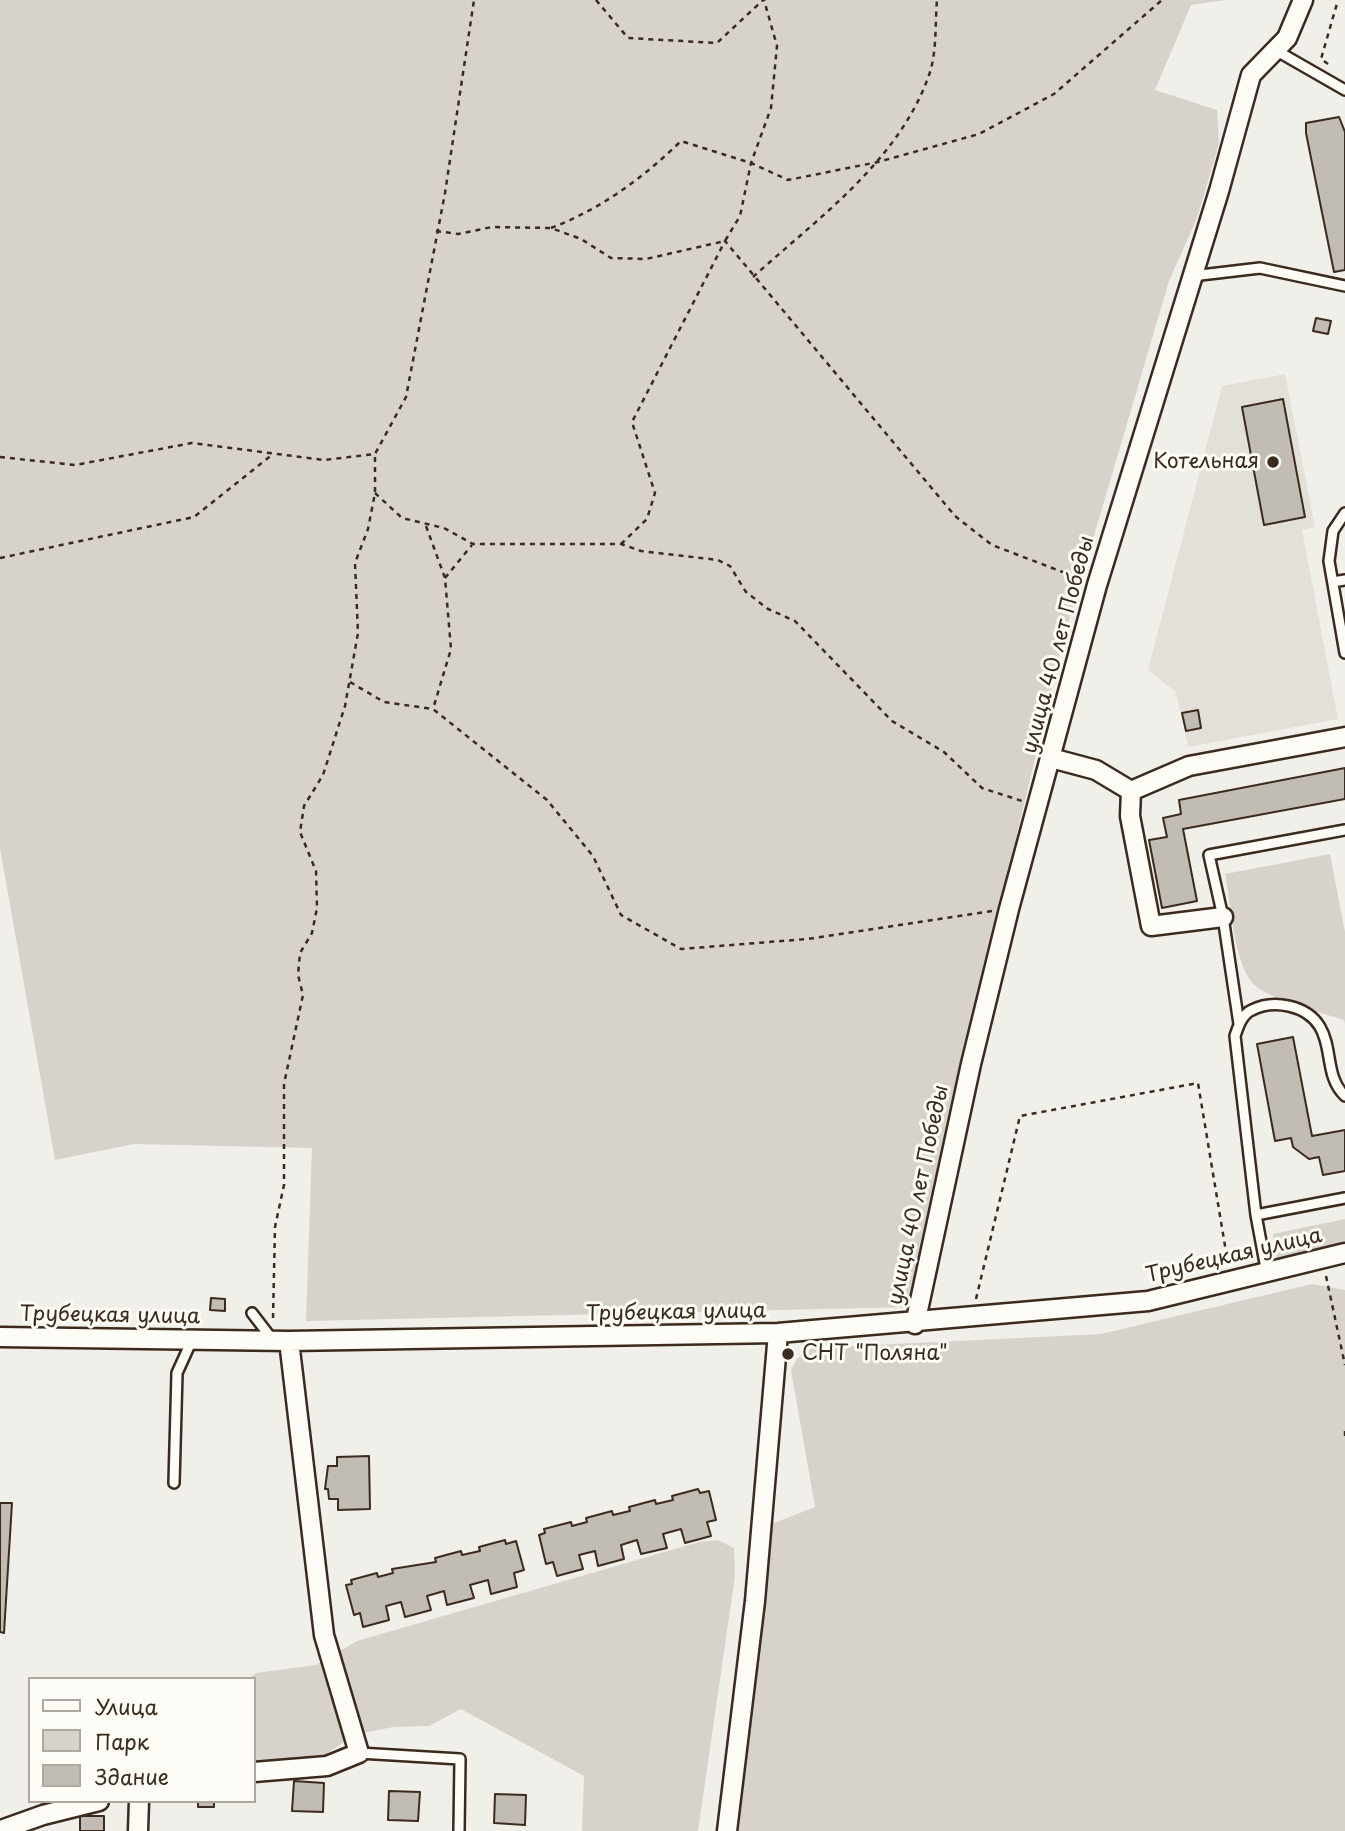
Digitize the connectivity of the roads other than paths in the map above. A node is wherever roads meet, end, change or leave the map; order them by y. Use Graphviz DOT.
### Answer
graph roads {
  1 [pos="1303,0"];
  2 [pos="1277,51"];
  3 [pos="1345,90"];
  4 [pos="1192,276"];
  5 [pos="1345,286"];
  6 [pos="1345,513"];
  7 [pos="1345,580"];
  8 [pos="1333,582"];
  9 [pos="1345,653"];
  10 [pos="1345,737"];
  11 [pos="1051,758"];
  12 [pos="1131,791"];
  13 [pos="1345,830"];
  14 [pos="1223,917"];
  15 [pos="1239,1024"];
  16 [pos="1345,1096"];
  17 [pos="1345,1198"];
  18 [pos="1256,1215"];
  19 [pos="1345,1253"];
  20 [pos="1267,1274"];
  21 [pos="252,1313"];
  22 [pos="915,1324"];
  23 [pos="778,1333"];
  24 [pos="0,1337"];
  25 [pos="192,1340"];
  26 [pos="281,1340"];
  27 [pos="174,1483"];
  28 [pos="359,1752"];
  29 [pos="256,1772"];
  30 [pos="94,1803"];
  31 [pos="139,1803"];
  32 [pos="43,1823"];
  33 [pos="1,1830"];
  34 [pos="138,1831"];
  35 [pos="459,1831"];
  36 [pos="727,1831"];
  1 -- 2 [label="street, улица 40 лет Победы"];
  2 -- 3 [label="lane"];
  2 -- 4 [label="street, улица 40 лет Победы"];
  4 -- 5 [label="lane"];
  4 -- 11 [label="street, улица 40 лет Победы"];
  6 -- 8 [label="lane"];
  7 -- 8 [label="lane"];
  8 -- 9 [label="lane"];
  10 -- 12 [label="street"];
  11 -- 12 [label="street"];
  11 -- 22 [label="street, улица 40 лет Победы"];
  12 -- 14 [label="street"];
  13 -- 14 [label="lane"];
  14 -- 15 [label="lane"];
  15 -- 16 [label="lane"];
  15 -- 18 [label="lane"];
  17 -- 18 [label="lane"];
  18 -- 20 [label="lane"];
  19 -- 20 [label="street, Трубецкая улица"];
  20 -- 22 [label="street, Трубецкая улица"];
  21 -- 26 [label="lane"];
  22 -- 23 [label="street, Трубецкая улица"];
  23 -- 26 [label="street, Трубецкая улица"];
  23 -- 36 [label="street"];
  24 -- 25 [label="street, Трубецкая улица"];
  25 -- 26 [label="street, Трубецкая улица"];
  25 -- 27 [label="lane"];
  26 -- 28 [label="street"];
  28 -- 29 [label="street"];
  28 -- 35 [label="lane"];
  30 -- 32 [label="street"];
  31 -- 34 [label="street"];
  32 -- 33 [label="street"];
}
